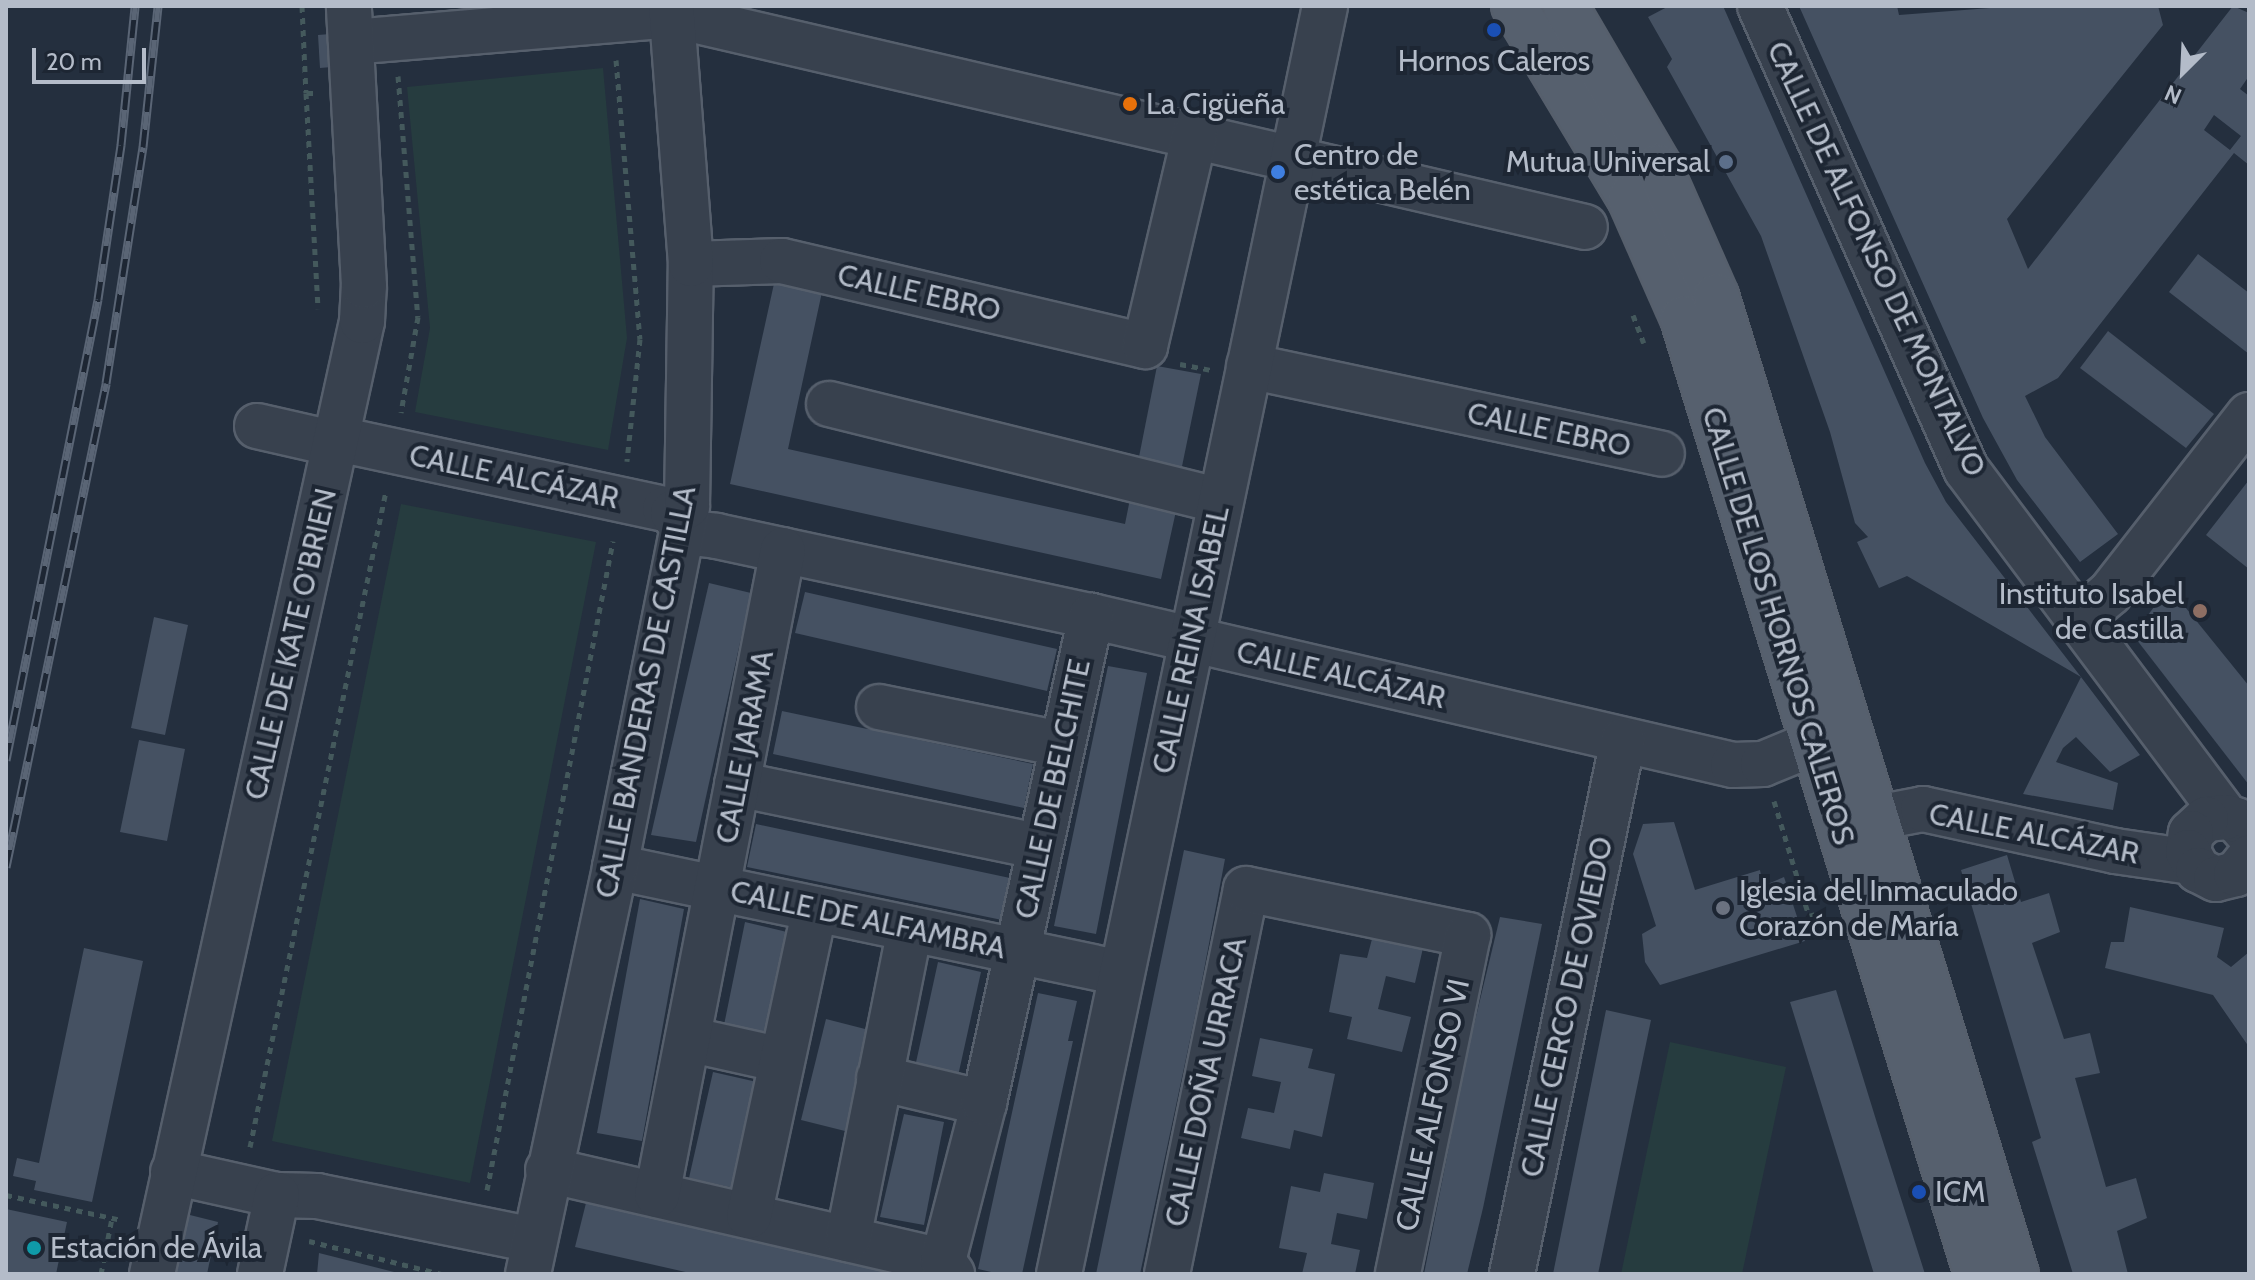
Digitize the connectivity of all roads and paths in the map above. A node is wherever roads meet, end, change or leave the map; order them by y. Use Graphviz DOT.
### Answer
graph roads {
  1 [pos="302,6"];
  2 [pos="1325,6"];
  3 [pos="1514,6"];
  4 [pos="1565,6"];
  5 [pos="1760,6"];
  6 [pos="672,10"];
  7 [pos="350,24"];
  8 [pos="616,57"];
  9 [pos="397,64"];
  10 [pos="319,92"];
  11 [pos="306,93"];
  12 [pos="1195,135"];
  13 [pos="1293,158"];
  14 [pos="1585,227"];
  15 [pos="691,264"];
  16 [pos="318,311"];
  17 [pos="1145,346"];
  18 [pos="1248,372"];
  19 [pos="829,404"];
  20 [pos="2249,415"];
  21 [pos="400,418"];
  22 [pos="257,426"];
  23 [pos="337,442"];
  24 [pos="1662,454"];
  25 [pos="627,462"];
  26 [pos="386,488"];
  27 [pos="1220,501"];
  28 [pos="682,536"];
  29 [pos="613,540"];
  30 [pos="783,550"];
  31 [pos="1091,616"];
  32 [pos="2078,620"];
  33 [pos="1191,640"];
  34 [pos="879,707"];
  35 [pos="1623,740"];
  36 [pos="1814,743"];
  37 [pos="1061,744"];
  38 [pos="737,784"];
  39 [pos="1876,818"];
  40 [pos="2237,826"];
  41 [pos="1040,847"];
  42 [pos="2249,858"];
  43 [pos="2191,862"];
  44 [pos="615,867"];
  45 [pos="717,888"];
  46 [pos="1246,889"];
  47 [pos="815,909"];
  48 [pos="910,929"];
  49 [pos="1018,951"];
  50 [pos="1121,973"];
  51 [pos="688,1039"];
  52 [pos="782,1060"];
  53 [pos="879,1078"];
  54 [pos="984,1103"];
  55 [pos="236,1145"];
  56 [pos="548,1170"];
  57 [pos="173,1172"];
  58 [pos="6,1195"];
  59 [pos="277,1195"];
  60 [pos="657,1195"];
  61 [pos="485,1198"];
  62 [pos="125,1206"];
  63 [pos="749,1216"];
  64 [pos="112,1218"];
  65 [pos="848,1239"];
  66 [pos="304,1252"];
  67 [pos="532,1265"];
  68 [pos="947,1268"];
  69 [pos="101,1274"];
  70 [pos="152,1274"];
  71 [pos="260,1274"];
  72 [pos="441,1274"];
  73 [pos="1059,1274"];
  74 [pos="1167,1274"];
  75 [pos="1398,1274"];
  76 [pos="1512,1274"];
  77 [pos="1977,1274"];
  78 [pos="2016,1274"];
  1 -- 11 [label="path"];
  2 -- 13 [label="street, CALLE REINA ISABEL"];
  3 -- 36 [label="main road, CALLE DE LOS HORNOS CALEROS"];
  4 -- 39 [label="main road, CALLE DE LOS HORNOS CALEROS"];
  5 -- 32 [label="street, CALLE DE ALFONSO DE MONTALVO"];
  6 -- 7 [label="street"];
  6 -- 12 [label="street"];
  6 -- 15 [label="street, CALLE BANDERAS DE CASTILLA"];
  7 -- 23 [label="street, CALLE DE KATE O'BRIEN"];
  8 -- 25 [label="path"];
  9 -- 21 [label="path"];
  10 -- 11 [label="path"];
  11 -- 16 [label="path"];
  12 -- 13 [label="street"];
  12 -- 17 [label="street"];
  13 -- 14 [label="street"];
  13 -- 18 [label="street, CALLE REINA ISABEL"];
  15 -- 17 [label="street, CALLE EBRO"];
  15 -- 28 [label="street, CALLE BANDERAS DE CASTILLA"];
  17 -- 18 [label="path"];
  18 -- 24 [label="street, CALLE EBRO"];
  18 -- 27 [label="street, CALLE REINA ISABEL"];
  19 -- 27 [label="street"];
  20 -- 32 [label="street"];
  22 -- 23 [label="street, CALLE ALCÁZAR"];
  23 -- 28 [label="street, CALLE ALCÁZAR"];
  23 -- 57 [label="street, CALLE DE KATE O'BRIEN"];
  26 -- 55 [label="path"];
  27 -- 33 [label="street, CALLE REINA ISABEL"];
  28 -- 30 [label="street, CALLE ALCÁZAR"];
  28 -- 44 [label="street, CALLE BANDERAS DE CASTILLA"];
  29 -- 61 [label="path"];
  30 -- 31 [label="street, CALLE ALCÁZAR"];
  30 -- 38 [label="street, CALLE JARAMA"];
  31 -- 33 [label="street, CALLE ALCÁZAR"];
  31 -- 37 [label="street, CALLE DE BELCHITE"];
  32 -- 40 [label="street, CALLE DE ALFONSO DE MONTALVO"];
  33 -- 35 [label="street, CALLE ALCÁZAR"];
  33 -- 50 [label="street, CALLE REINA ISABEL"];
  34 -- 37 [label="street"];
  35 -- 36 [label="street, CALLE ALCÁZAR"];
  35 -- 76 [label="street, CALLE CERCO DE OVIEDO"];
  36 -- 77 [label="main road, CALLE DE LOS HORNOS CALEROS"];
  37 -- 41 [label="street, CALLE DE BELCHITE"];
  38 -- 41 [label="street"];
  38 -- 45 [label="street, CALLE JARAMA"];
  39 -- 43 [label="street, CALLE ALCÁZAR"];
  39 -- 78 [label="main road, CALLE DE LOS HORNOS CALEROS"];
  40 -- 43 [label="street"];
  41 -- 49 [label="street, CALLE DE BELCHITE"];
  42 -- 43 [label="street, CALLE ALCÁZAR"];
  44 -- 45 [label="street, CALLE DE ALFAMBRA"];
  44 -- 56 [label="street, CALLE BANDERAS DE CASTILLA"];
  45 -- 47 [label="street, CALLE DE ALFAMBRA"];
  45 -- 51 [label="street, CALLE JARAMA"];
  46 -- 74 [label="street, CALLE DOÑA URRACA"];
  46 -- 75 [label="street, CALLE ALFONSO VI"];
  47 -- 48 [label="street, CALLE DE ALFAMBRA"];
  47 -- 52 [label="street"];
  48 -- 49 [label="street, CALLE DE ALFAMBRA"];
  48 -- 53 [label="street"];
  49 -- 50 [label="street, CALLE DE ALFAMBRA"];
  49 -- 54 [label="street, CALLE DE BELCHITE"];
  50 -- 73 [label="street, CALLE REINA ISABEL"];
  51 -- 52 [label="street"];
  51 -- 60 [label="street, CALLE JARAMA"];
  52 -- 63 [label="street"];
  53 -- 54 [label="street"];
  53 -- 65 [label="street"];
  54 -- 68 [label="street, CALLE DE BELCHITE"];
  56 -- 60 [label="street"];
  56 -- 67 [label="street, CALLE BANDERAS DE CASTILLA"];
  57 -- 59 [label="street"];
  57 -- 70 [label="street, CALLE DE KATE O'BRIEN"];
  58 -- 64 [label="path"];
  59 -- 67 [label="street"];
  59 -- 71 [label="street"];
  60 -- 63 [label="street"];
  62 -- 64 [label="path"];
  63 -- 65 [label="street"];
  64 -- 69 [label="path"];
  65 -- 68 [label="street"];
  66 -- 72 [label="path"];
}
